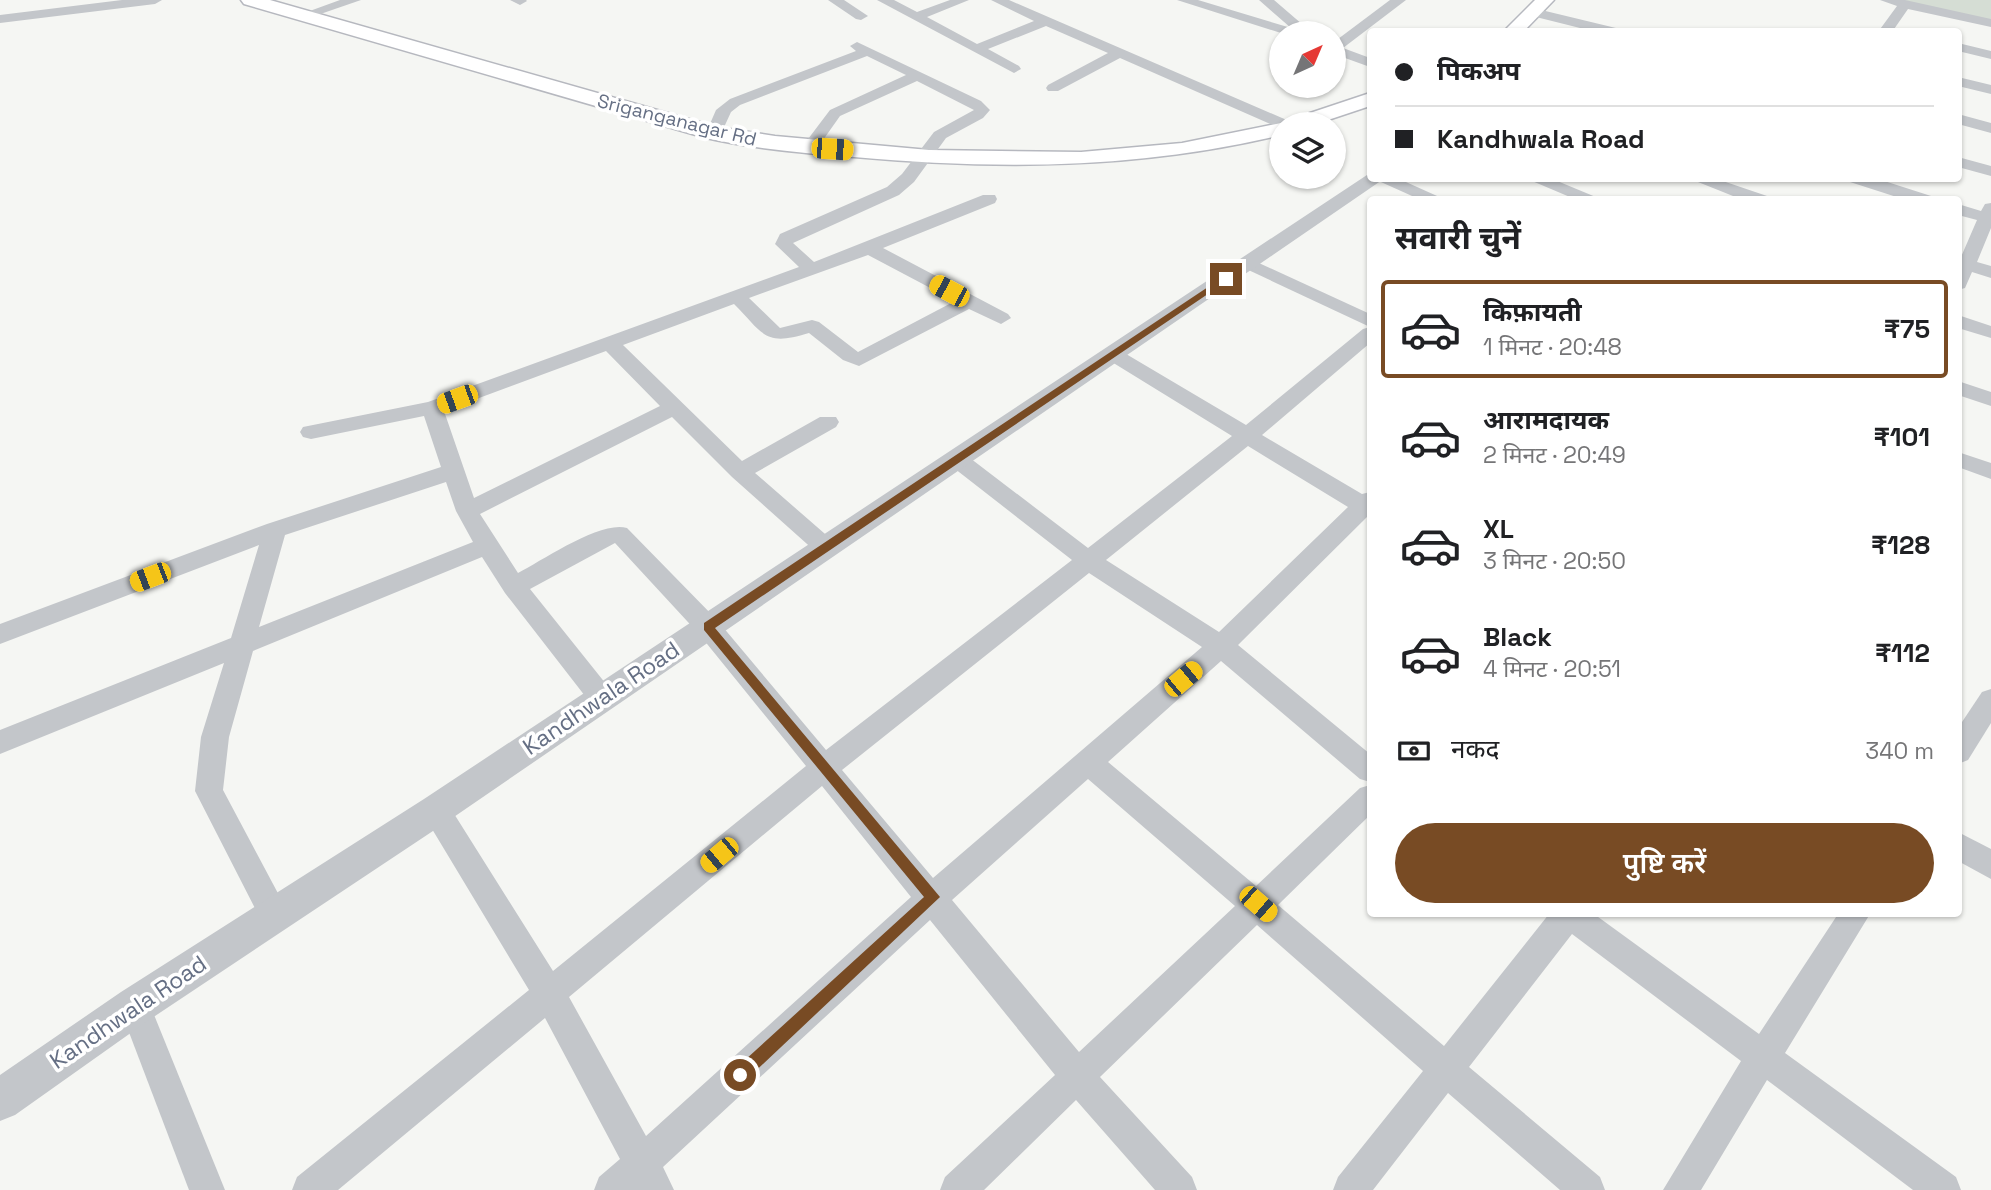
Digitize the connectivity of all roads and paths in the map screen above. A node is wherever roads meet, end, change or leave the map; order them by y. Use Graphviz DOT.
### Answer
graph roads {
  1 [pos="155,0"];
  2 [pos="250,0"];
  3 [pos="354,0"];
  4 [pos="835,0"];
  5 [pos="884,0"];
  6 [pos="962,0"];
  7 [pos="998,0"];
  8 [pos="1184,0"];
  9 [pos="1265,0"];
  10 [pos="1399,0"];
  11 [pos="1887,0"];
  12 [pos="1905,4"];
  13 [pos="1539,6"];
  14 [pos="303,16"];
  15 [pos="861,16"];
  16 [pos="915,17"];
  17 [pos="0,19"];
  18 [pos="1046,21"];
  19 [pos="1291,21"];
  20 [pos="1991,23"];
  21 [pos="1269,26"];
  22 [pos="1516,28"];
  23 [pos="1603,28"];
  24 [pos="1891,28"];
  25 [pos="1346,39"];
  26 [pos="1962,48"];
  27 [pos="976,49"];
  28 [pos="1119,53"];
  29 [pos="1346,53"];
  30 [pos="1991,55"];
  31 [pos="1367,61"];
  32 [pos="1014,69"];
  33 [pos="1991,71"];
  34 [pos="916,76"];
  35 [pos="1964,83"];
  36 [pos="1053,88"];
  37 [pos="1991,90"];
  38 [pos="1367,100"];
  39 [pos="1332,112"];
  40 [pos="1269,118"];
  41 [pos="1962,120"];
  42 [pos="1991,128"];
  43 [pos="1269,132"];
  44 [pos="714,133"];
  45 [pos="810,147"];
  46 [pos="924,156"];
  47 [pos="1962,163"];
  48 [pos="1991,171"];
  49 [pos="1372,182"];
  50 [pos="1389,182"];
  51 [pos="1544,182"];
  52 [pos="1709,182"];
  53 [pos="1868,182"];
  54 [pos="1427,196"];
  55 [pos="1584,196"];
  56 [pos="1749,196"];
  57 [pos="1912,196"];
  58 [pos="989,199"];
  59 [pos="1962,210"];
  60 [pos="1989,215"];
  61 [pos="869,248"];
  62 [pos="1248,263"];
  63 [pos="1962,263"];
  64 [pos="811,269"];
  65 [pos="1991,272"];
  66 [pos="737,297"];
  67 [pos="969,301"];
  68 [pos="1001,318"];
  69 [pos="1367,320"];
  70 [pos="1962,322"];
  71 [pos="1991,332"];
  72 [pos="1367,336"];
  73 [pos="610,344"];
  74 [pos="1114,355"];
  75 [pos="1962,389"];
  76 [pos="1991,399"];
  77 [pos="432,408"];
  78 [pos="673,408"];
  79 [pos="828,422"];
  80 [pos="311,432"];
  81 [pos="1247,436"];
  82 [pos="958,460"];
  83 [pos="1962,460"];
  84 [pos="453,471"];
  85 [pos="1991,471"];
  86 [pos="740,472"];
  87 [pos="1367,504"];
  88 [pos="1367,506"];
  89 [pos="467,512"];
  90 [pos="275,530"];
  91 [pos="487,546"];
  92 [pos="824,547"];
  93 [pos="1088,561"];
  94 [pos="514,586"];
  95 [pos="708,627"];
  96 [pos="0,634"];
  97 [pos="1221,646"];
  98 [pos="242,647"];
  99 [pos="601,697"];
  100 [pos="1991,700"];
  101 [pos="0,742"];
  102 [pos="1962,746"];
  103 [pos="1087,761"];
  104 [pos="825,767"];
  105 [pos="1367,768"];
  106 [pos="1367,800"];
  107 [pos="436,810"];
  108 [pos="1962,847"];
  109 [pos="1991,865"];
  110 [pos="933,897"];
  111 [pos="1258,904"];
  112 [pos="274,914"];
  113 [pos="1567,917"];
  114 [pos="1573,917"];
  115 [pos="1853,917"];
  116 [pos="550,995"];
  117 [pos="135,1006"];
  118 [pos="1764,1055"];
  119 [pos="1445,1070"];
  120 [pos="1078,1077"];
  121 [pos="0,1100"];
  122 [pos="650,1177"];
  123 [pos="207,1190"];
  124 [pos="310,1190"];
  125 [pos="612,1190"];
  126 [pos="958,1190"];
  127 [pos="1179,1190"];
  128 [pos="1351,1190"];
  129 [pos="1587,1190"];
  130 [pos="1681,1190"];
  131 [pos="1943,1190"];
  1 -- 17 [label="street"];
  2 -- 14 [label="main road, Sriganganagar Rd"];
  3 -- 14 [label="street"];
  4 -- 15 [label="street"];
  5 -- 16 [label="street"];
  6 -- 16 [label="street"];
  7 -- 18 [label="street"];
  8 -- 21 [label="street"];
  9 -- 19 [label="street"];
  10 -- 25 [label="street"];
  11 -- 12 [label="street"];
  12 -- 20 [label="street"];
  12 -- 24 [label="street"];
  13 -- 22 [label="main road"];
  13 -- 23 [label="street"];
  14 -- 44 [label="main road, Sriganganagar Rd"];
  16 -- 27 [label="street"];
  18 -- 27 [label="street"];
  18 -- 28 [label="street"];
  26 -- 30 [label="street"];
  27 -- 32 [label="street"];
  28 -- 36 [label="street"];
  28 -- 40 [label="street"];
  29 -- 31 [label="street"];
  33 -- 35 [label="street"];
  34 -- 44 [label="street"];
  34 -- 45 [label="street"];
  34 -- 46 [label="street"];
  35 -- 37 [label="street"];
  38 -- 39 [label="main road"];
  41 -- 42 [label="street"];
  43 -- 46 [label="main road, Sriganganagar Rd"];
  44 -- 45 [label="main road, Sriganganagar Rd"];
  45 -- 46 [label="main road, Sriganganagar Rd"];
  46 -- 64 [label="street"];
  47 -- 48 [label="street"];
  49 -- 62 [label="street, Kandhwala Road"];
  50 -- 54 [label="street"];
  51 -- 55 [label="street"];
  52 -- 56 [label="street"];
  53 -- 57 [label="street"];
  58 -- 61 [label="street"];
  59 -- 60 [label="street"];
  60 -- 63 [label="street"];
  61 -- 64 [label="street"];
  61 -- 67 [label="street"];
  62 -- 69 [label="street"];
  62 -- 74 [label="street, Kandhwala Road"];
  63 -- 65 [label="street"];
  64 -- 66 [label="street"];
  66 -- 67 [label="street"];
  66 -- 73 [label="street"];
  67 -- 68 [label="street"];
  70 -- 71 [label="street"];
  72 -- 81 [label="street"];
  73 -- 77 [label="street"];
  73 -- 78 [label="street"];
  74 -- 81 [label="street"];
  74 -- 82 [label="street, Kandhwala Road"];
  75 -- 76 [label="street"];
  77 -- 80 [label="street"];
  77 -- 84 [label="street"];
  78 -- 86 [label="street"];
  78 -- 89 [label="street"];
  79 -- 86 [label="street"];
  81 -- 87 [label="street"];
  81 -- 93 [label="street"];
  82 -- 92 [label="street, Kandhwala Road"];
  82 -- 93 [label="street"];
  83 -- 85 [label="street"];
  84 -- 89 [label="street"];
  84 -- 90 [label="street"];
  86 -- 92 [label="street"];
  88 -- 97 [label="street"];
  89 -- 91 [label="street"];
  90 -- 96 [label="street"];
  90 -- 98 [label="street"];
  91 -- 94 [label="street"];
  91 -- 98 [label="street"];
  92 -- 95 [label="street, Kandhwala Road"];
  93 -- 97 [label="street"];
  93 -- 104 [label="street"];
  94 -- 95 [label="street"];
  94 -- 99 [label="street"];
  95 -- 99 [label="street, Kandhwala Road"];
  95 -- 104 [label="street"];
  97 -- 103 [label="street"];
  97 -- 105 [label="street"];
  98 -- 101 [label="street"];
  98 -- 112 [label="street"];
  99 -- 107 [label="street, Kandhwala Road"];
  100 -- 102 [label="street"];
  103 -- 110 [label="street"];
  103 -- 111 [label="street"];
  104 -- 110 [label="street"];
  104 -- 116 [label="street"];
  106 -- 111 [label="street"];
  107 -- 112 [label="street, Kandhwala Road"];
  107 -- 116 [label="street"];
  108 -- 109 [label="street"];
  110 -- 120 [label="street"];
  110 -- 122 [label="street"];
  111 -- 119 [label="street"];
  111 -- 120 [label="street"];
  112 -- 117 [label="street, Kandhwala Road"];
  113 -- 119 [label="street"];
  114 -- 118 [label="street"];
  115 -- 118 [label="street"];
  116 -- 122 [label="street"];
  116 -- 124 [label="street"];
  117 -- 121 [label="street, Kandhwala Road"];
  117 -- 123 [label="street"];
  118 -- 130 [label="street"];
  118 -- 131 [label="street"];
  119 -- 128 [label="street"];
  119 -- 129 [label="street"];
  120 -- 126 [label="street"];
  120 -- 127 [label="street"];
  122 -- 125 [label="street"];
}
